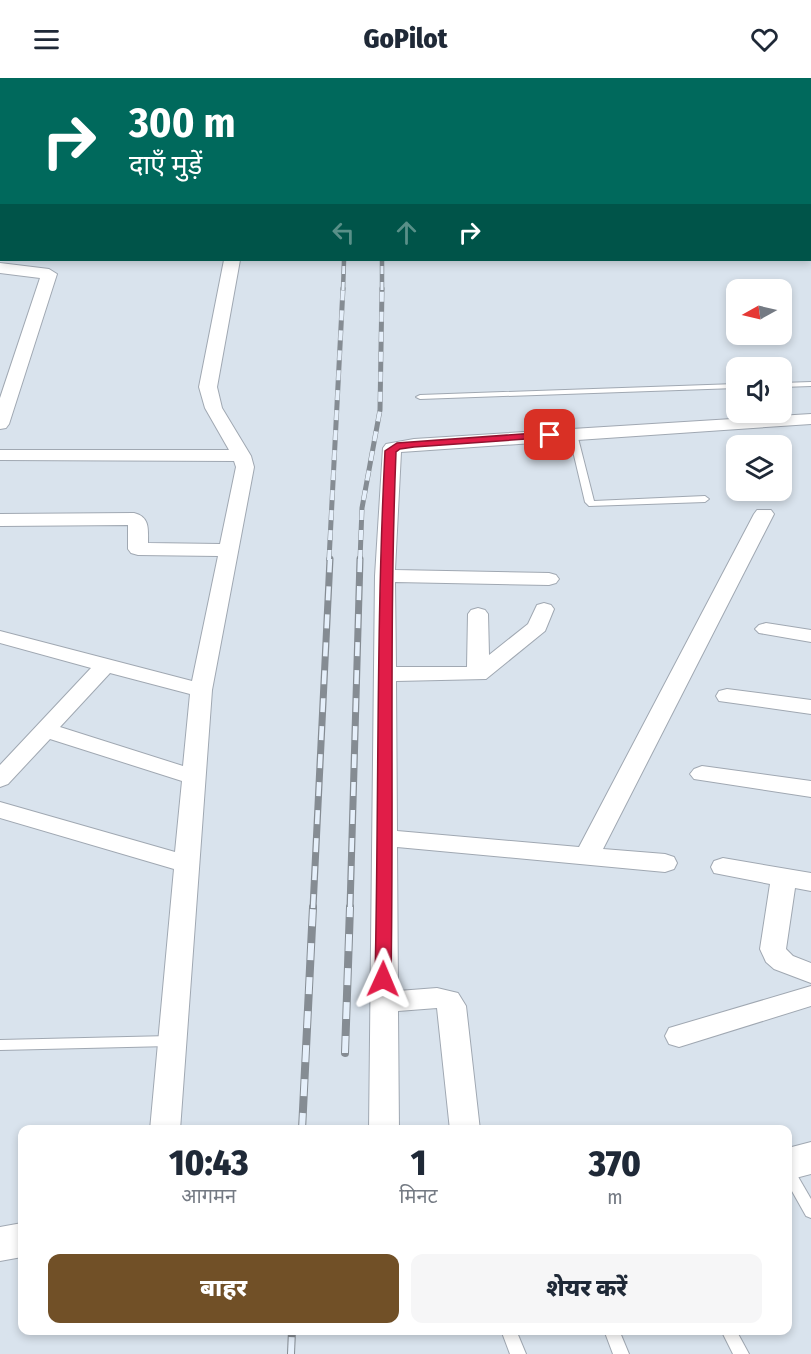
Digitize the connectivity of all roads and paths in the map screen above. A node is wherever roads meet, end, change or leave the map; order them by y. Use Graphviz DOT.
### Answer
graph roads {
  1 [pos="232,261"];
  2 [pos="52,267"];
  3 [pos="0,268"];
  4 [pos="811,384"];
  5 [pos="792,385"];
  6 [pos="726,386"];
  7 [pos="420,397"];
  8 [pos="811,418"];
  9 [pos="0,424"];
  10 [pos="573,434"];
  11 [pos="0,455"];
  12 [pos="242,456"];
  13 [pos="705,499"];
  14 [pos="764,513"];
  15 [pos="0,520"];
  16 [pos="227,550"];
  17 [pos="385,576"];
  18 [pos="549,579"];
  19 [pos="544,609"];
  20 [pos="478,614"];
  21 [pos="766,629"];
  22 [pos="811,636"];
  23 [pos="1,639"];
  24 [pos="105,665"];
  25 [pos="385,674"];
  26 [pos="478,674"];
  27 [pos="201,690"];
  28 [pos="727,696"];
  29 [pos="811,707"];
  30 [pos="45,730"];
  31 [pos="702,774"];
  32 [pos="194,777"];
  33 [pos="0,779"];
  34 [pos="811,789"];
  35 [pos="0,810"];
  36 [pos="386,838"];
  37 [pos="587,856"];
  38 [pos="665,863"];
  39 [pos="187,864"];
  40 [pos="723,867"];
  41 [pos="784,878"];
  42 [pos="811,882"];
  43 [pos="811,973"];
  44 [pos="811,996"];
  45 [pos="383,1002"];
  46 [pos="679,1036"];
  47 [pos="174,1041"];
  48 [pos="0,1045"];
  49 [pos="166,1125"];
  50 [pos="384,1125"];
  51 [pos="464,1125"];
  52 [pos="811,1158"];
  53 [pos="792,1163"];
  54 [pos="792,1179"];
  55 [pos="811,1212"];
  56 [pos="18,1241"];
  57 [pos="0,1244"];
  58 [pos="510,1335"];
  59 [pos="613,1335"];
  60 [pos="732,1335"];
  61 [pos="518,1354"];
  62 [pos="621,1354"];
  63 [pos="741,1354"];
  1 -- 12 [label="street"];
  2 -- 3 [label="street"];
  2 -- 9 [label="street"];
  4 -- 5 [label="lane"];
  6 -- 7 [label="lane"];
  8 -- 10 [label="street"];
  10 -- 13 [label="lane"];
  10 -- 17 [label="street"];
  11 -- 12 [label="street"];
  12 -- 16 [label="street"];
  14 -- 37 [label="street"];
  15 -- 16 [label="street"];
  16 -- 27 [label="street"];
  17 -- 18 [label="street"];
  17 -- 25 [label="street"];
  19 -- 26 [label="street"];
  20 -- 26 [label="street"];
  21 -- 22 [label="street"];
  23 -- 24 [label="street"];
  24 -- 27 [label="street"];
  24 -- 30 [label="street"];
  25 -- 26 [label="street"];
  25 -- 36 [label="street"];
  27 -- 32 [label="street"];
  28 -- 29 [label="street"];
  30 -- 32 [label="street"];
  30 -- 33 [label="street"];
  31 -- 34 [label="street"];
  32 -- 39 [label="street"];
  35 -- 39 [label="street"];
  36 -- 37 [label="street"];
  36 -- 45 [label="street"];
  37 -- 38 [label="street"];
  39 -- 47 [label="street"];
  40 -- 41 [label="street"];
  41 -- 42 [label="street"];
  41 -- 43 [label="street"];
  44 -- 46 [label="street"];
  45 -- 50 [label="street"];
  45 -- 51 [label="street"];
  47 -- 48 [label="lane"];
  47 -- 49 [label="street"];
  52 -- 53 [label="street"];
  54 -- 55 [label="lane"];
  56 -- 57 [label="street"];
  58 -- 61 [label="lane"];
  59 -- 62 [label="lane"];
  60 -- 63 [label="lane"];
}
